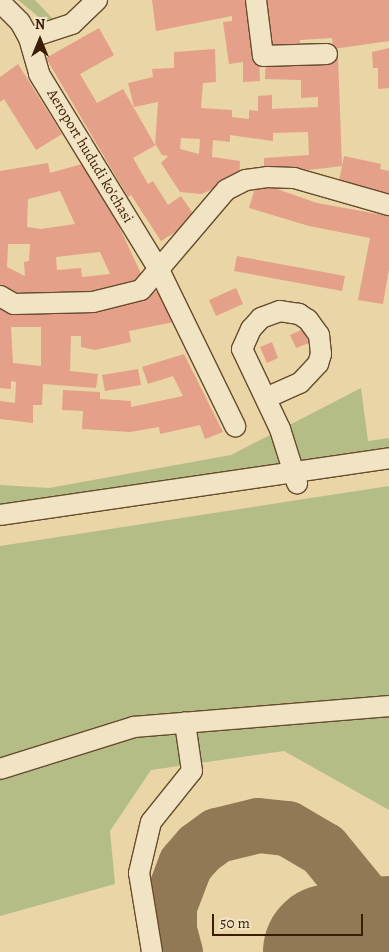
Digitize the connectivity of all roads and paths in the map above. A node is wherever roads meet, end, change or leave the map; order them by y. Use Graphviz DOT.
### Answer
graph roads {
  1 [pos="98,0"];
  2 [pos="256,0"];
  3 [pos="0,2"];
  4 [pos="29,38"];
  5 [pos="327,54"];
  6 [pos="389,205"];
  7 [pos="159,270"];
  8 [pos="0,296"];
  9 [pos="266,398"];
  10 [pos="235,426"];
  11 [pos="389,458"];
  12 [pos="389,469"];
  13 [pos="296,477"];
  14 [pos="0,515"];
  15 [pos="0,526"];
  16 [pos="389,706"];
  17 [pos="185,723"];
  18 [pos="0,769"];
  19 [pos="152,952"];
  1 -- 4 [label="street"];
  2 -- 5 [label="street"];
  3 -- 4 [label="street, Aeroport hududi ko'chasi"];
  4 -- 7 [label="street, Aeroport hududi ko'chasi"];
  6 -- 7 [label="street"];
  7 -- 8 [label="street"];
  7 -- 10 [label="street, Aeroport hududi ko'chasi"];
  9 -- 9 [label="street"];
  9 -- 13 [label="street"];
  11 -- 13 [label="street"];
  12 -- 13 [label="street"];
  13 -- 14 [label="street"];
  13 -- 15 [label="street"];
  16 -- 17 [label="street"];
  17 -- 18 [label="street"];
  17 -- 19 [label="street"];
}
